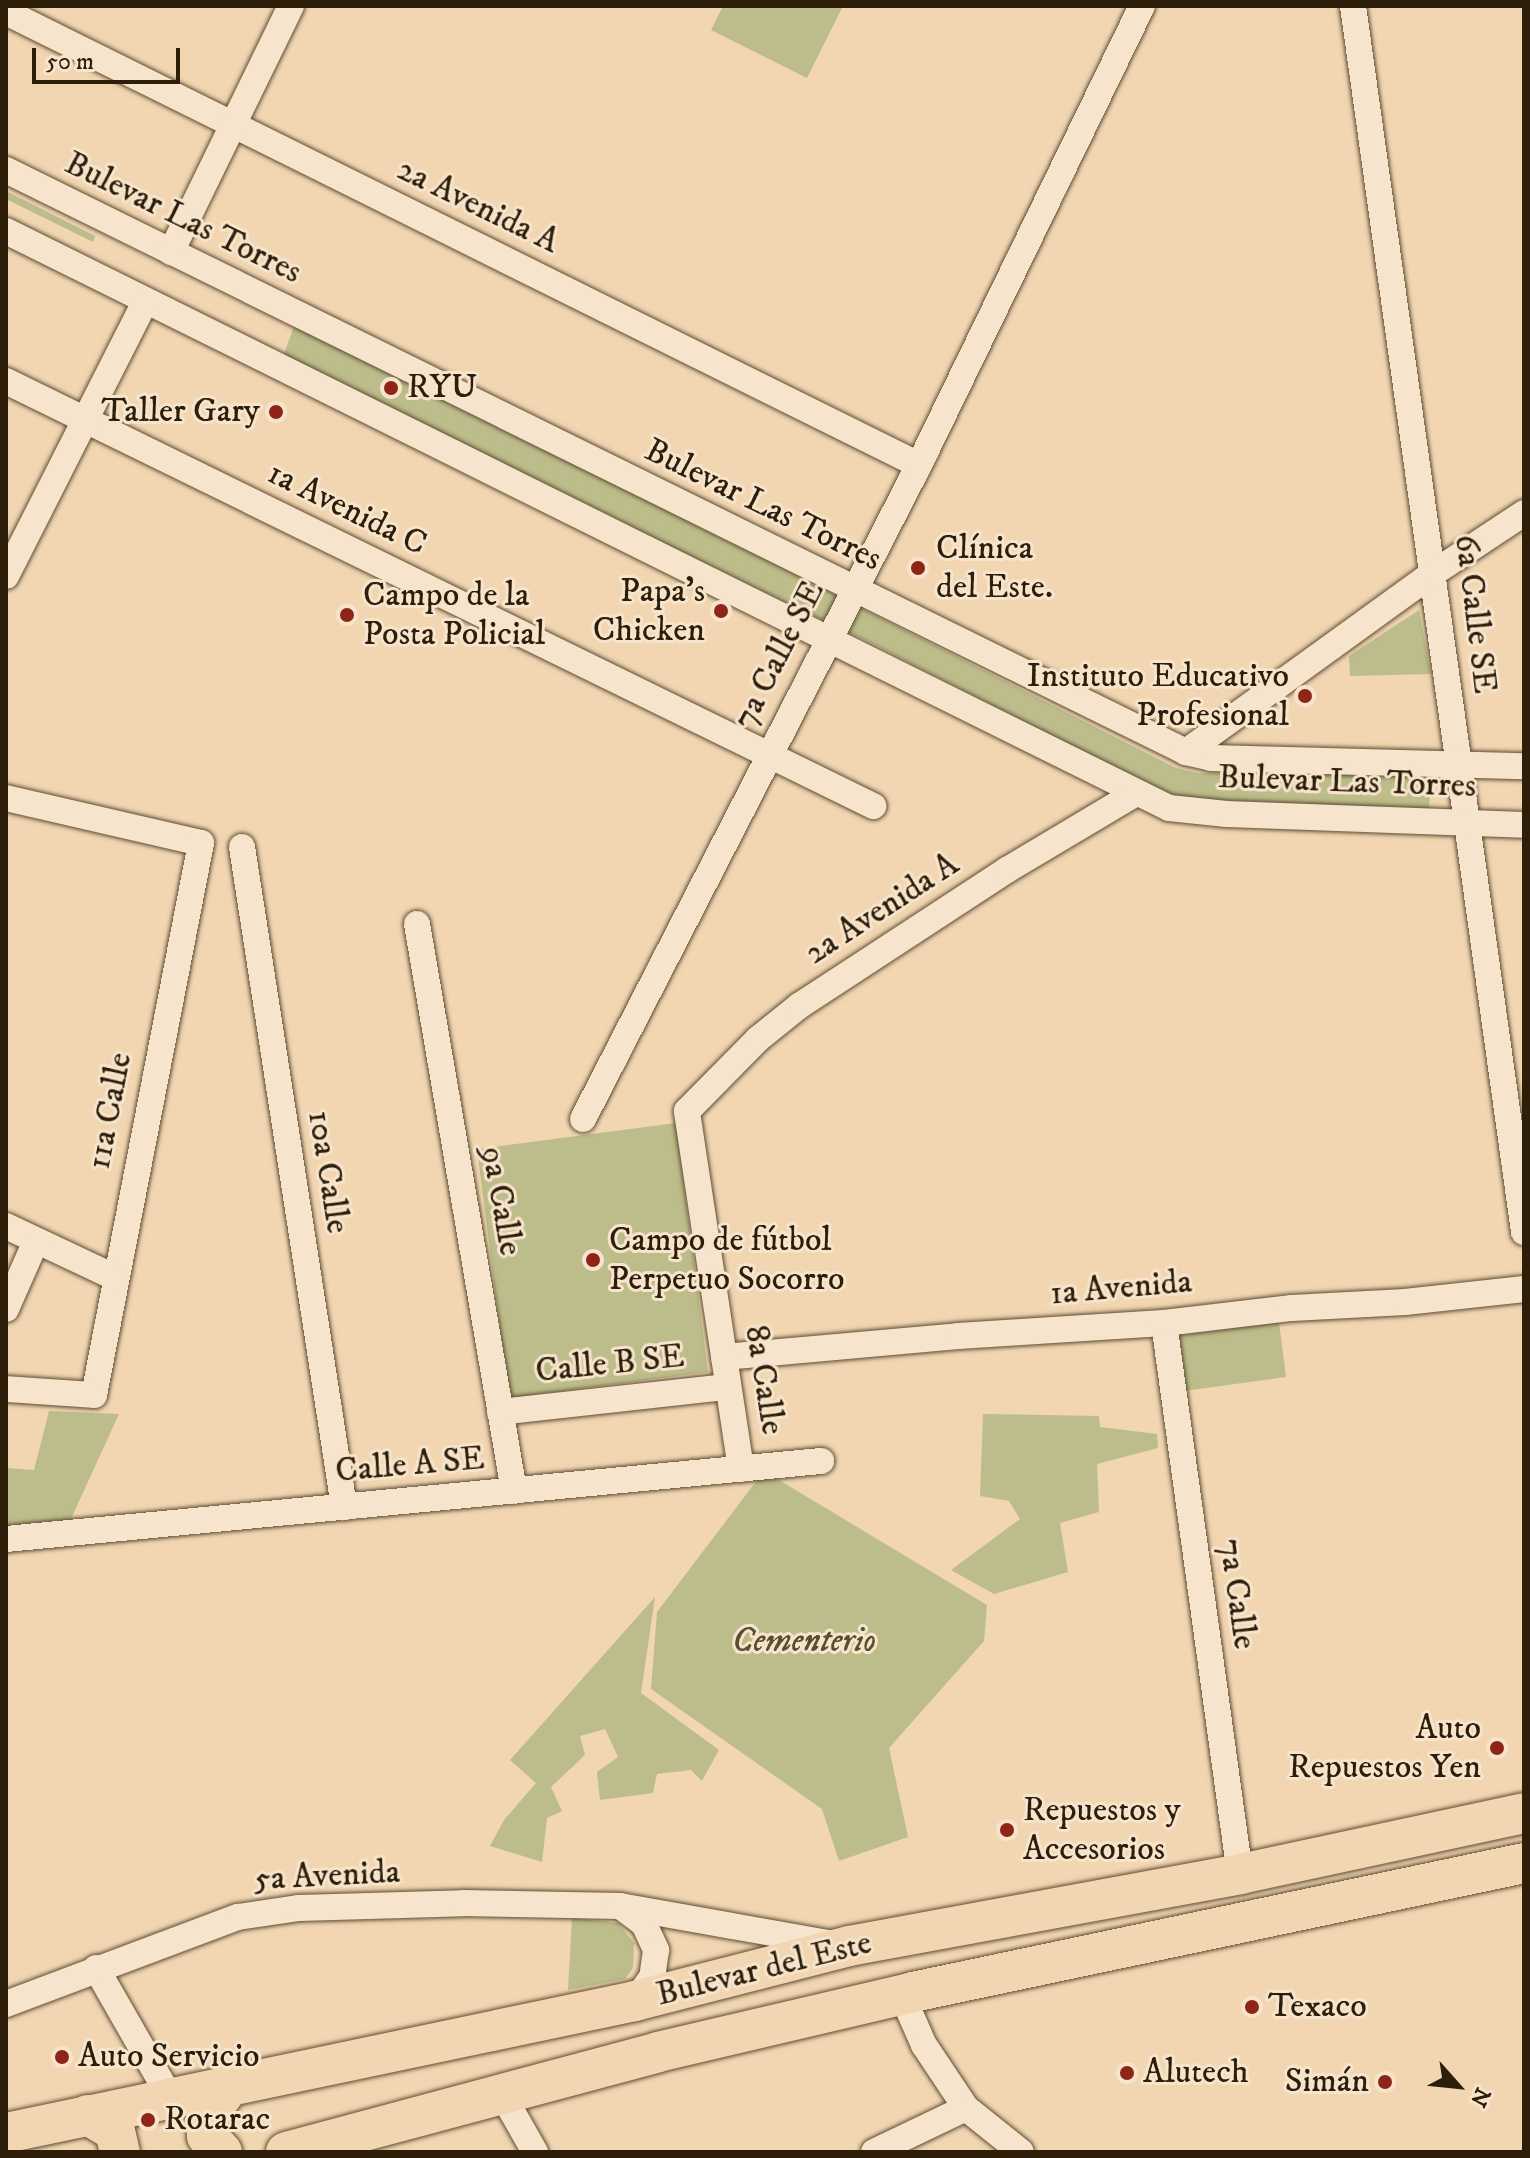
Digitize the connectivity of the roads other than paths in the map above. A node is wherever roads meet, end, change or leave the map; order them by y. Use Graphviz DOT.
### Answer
graph roads {
  1 [pos="291,6"];
  2 [pos="1142,6"];
  3 [pos="1353,6"];
  4 [pos="6,12"];
  5 [pos="231,123"];
  6 [pos="6,170"];
  7 [pos="6,231"];
  8 [pos="171,252"];
  9 [pos="145,302"];
  10 [pos="6,381"];
  11 [pos="85,420"];
  12 [pos="919,465"];
  13 [pos="1524,513"];
  14 [pos="1435,572"];
  15 [pos="6,576"];
  16 [pos="852,590"];
  17 [pos="828,638"];
  18 [pos="1186,752"];
  19 [pos="768,756"];
  20 [pos="1458,766"];
  21 [pos="1524,766"];
  22 [pos="1136,793"];
  23 [pos="6,798"];
  24 [pos="873,806"];
  25 [pos="1466,823"];
  26 [pos="1524,825"];
  27 [pos="242,847"];
  28 [pos="417,924"];
  29 [pos="687,1111"];
  30 [pos="583,1119"];
  31 [pos="6,1226"];
  32 [pos="1524,1232"];
  33 [pos="36,1241"];
  34 [pos="114,1277"];
  35 [pos="1524,1289"];
  36 [pos="6,1309"];
  37 [pos="1164,1323"];
  38 [pos="724,1357"];
  39 [pos="728,1387"];
  40 [pos="6,1389"];
  41 [pos="500,1412"];
  42 [pos="821,1461"];
  43 [pos="741,1469"];
  44 [pos="514,1491"];
  45 [pos="344,1507"];
  46 [pos="6,1539"];
  47 [pos="1524,1813"];
  48 [pos="1524,1863"];
  49 [pos="1240,1874"];
  50 [pos="620,1906"];
  51 [pos="849,1946"];
  52 [pos="96,1968"];
  53 [pos="902,1995"];
  54 [pos="635,2001"];
  55 [pos="6,2004"];
  56 [pos="230,2085"];
  57 [pos="502,2094"];
  58 [pos="170,2097"];
  59 [pos="966,2108"];
  60 [pos="88,2115"];
  61 [pos="6,2133"];
  62 [pos="120,2152"];
  63 [pos="222,2152"];
  64 [pos="286,2152"];
  65 [pos="535,2152"];
  66 [pos="874,2152"];
  67 [pos="1021,2152"];
  1 -- 5 [label="street"];
  2 -- 12 [label="street, 7a Calle SE"];
  3 -- 14 [label="street, 6a Calle SE"];
  4 -- 5 [label="street, 2a Avenida A"];
  5 -- 8 [label="street"];
  5 -- 12 [label="street, 2a Avenida A"];
  6 -- 8 [label="street, Bulevar Las Torres"];
  7 -- 9 [label="street, Bulevar Las Torres"];
  8 -- 16 [label="street, Bulevar Las Torres"];
  9 -- 11 [label="street"];
  9 -- 17 [label="street, Bulevar Las Torres"];
  10 -- 11 [label="street, 1a Avenida C"];
  11 -- 15 [label="street"];
  11 -- 19 [label="street, 1a Avenida C"];
  12 -- 16 [label="street, 7a Calle SE"];
  13 -- 14 [label="street"];
  14 -- 18 [label="street"];
  14 -- 20 [label="street, 6a Calle SE"];
  16 -- 17 [label="street, 7a Calle SE"];
  16 -- 18 [label="street, Bulevar Las Torres"];
  17 -- 19 [label="street, 7a Calle SE"];
  17 -- 22 [label="street, Bulevar Las Torres"];
  18 -- 20 [label="street, Bulevar Las Torres"];
  19 -- 24 [label="street, 1a Avenida C"];
  19 -- 30 [label="street, 7a Calle SE"];
  20 -- 21 [label="street, Bulevar Las Torres"];
  20 -- 25 [label="street, 6a Calle SE"];
  22 -- 25 [label="street, Bulevar Las Torres"];
  22 -- 29 [label="street, 2a Avenida A"];
  23 -- 34 [label="street, 11a Calle"];
  25 -- 26 [label="street, Bulevar Las Torres"];
  25 -- 32 [label="street, 6a Calle SE"];
  27 -- 45 [label="street, 10a Calle"];
  28 -- 41 [label="street, 9a Calle"];
  29 -- 38 [label="street, 8a Calle"];
  31 -- 33 [label="street"];
  33 -- 34 [label="street"];
  33 -- 36 [label="street"];
  34 -- 40 [label="street, 11a Calle"];
  35 -- 37 [label="street, 1a Avenida"];
  37 -- 38 [label="street, 1a Avenida"];
  37 -- 49 [label="street, 7a Calle"];
  38 -- 39 [label="street, 8a Calle"];
  39 -- 41 [label="street, Calle B SE"];
  39 -- 43 [label="street, 8a Calle"];
  41 -- 44 [label="street, 9a Calle"];
  42 -- 43 [label="street, Calle A SE"];
  43 -- 44 [label="street, Calle A SE"];
  44 -- 45 [label="street, Calle A SE"];
  45 -- 46 [label="street, Calle A SE"];
  47 -- 49 [label="highway, Bulevar del Este"];
  48 -- 53 [label="highway, Bulevar del Este"];
  49 -- 51 [label="highway, Bulevar del Este"];
  50 -- 51 [label="street, 5a Avenida"];
  50 -- 52 [label="street, 5a Avenida"];
  50 -- 54 [label="street"];
  51 -- 54 [label="highway, Bulevar del Este"];
  52 -- 55 [label="street, 5a Avenida"];
  52 -- 58 [label="street"];
  53 -- 57 [label="highway, Bulevar del Este"];
  53 -- 59 [label="street"];
  54 -- 56 [label="highway, Bulevar del Este"];
  56 -- 58 [label="highway, Bulevar del Este"];
  56 -- 63 [label="highway"];
  57 -- 64 [label="highway, Bulevar del Este"];
  57 -- 65 [label="street"];
  58 -- 60 [label="highway, Bulevar del Este"];
  59 -- 66 [label="street"];
  59 -- 67 [label="street"];
  60 -- 61 [label="highway, Bulevar del Este"];
  60 -- 62 [label="highway"];
}
